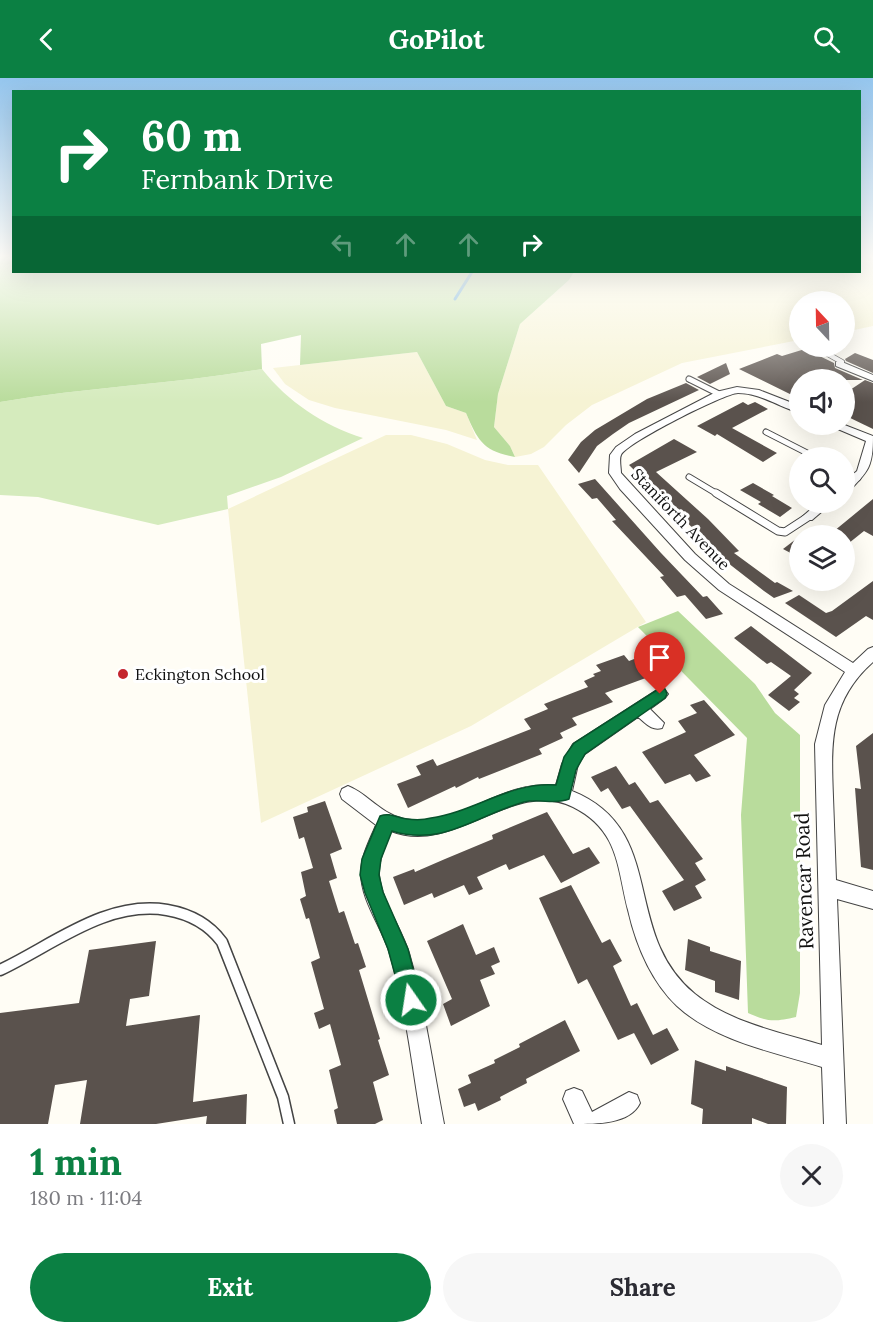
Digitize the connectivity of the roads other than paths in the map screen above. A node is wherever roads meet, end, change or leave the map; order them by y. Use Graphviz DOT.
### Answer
graph roads {
  1 [pos="832,357"];
  2 [pos="840,363"];
  3 [pos="873,378"];
  4 [pos="689,379"];
  5 [pos="719,394"];
  6 [pos="789,406"];
  7 [pos="766,432"];
  8 [pos="855,433"];
  9 [pos="873,440"];
  10 [pos="795,447"];
  11 [pos="855,476"];
  12 [pos="689,477"];
  13 [pos="858,478"];
  14 [pos="855,480"];
  15 [pos="813,513"];
  16 [pos="808,517"];
  17 [pos="873,653"];
  18 [pos="853,670"];
  19 [pos="660,694"];
  20 [pos="639,708"];
  21 [pos="656,723"];
  22 [pos="348,794"];
  23 [pos="563,794"];
  24 [pos="387,822"];
  25 [pos="826,886"];
  26 [pos="873,900"];
  27 [pos="0,970"];
  28 [pos="832,1059"];
  29 [pos="574,1099"];
  30 [pos="629,1103"];
  31 [pos="289,1124"];
  32 [pos="433,1124"];
  33 [pos="586,1124"];
  34 [pos="592,1124"];
  35 [pos="835,1124"];
  1 -- 2 [label="lane"];
  2 -- 3 [label="street"];
  4 -- 5 [label="lane"];
  5 -- 6 [label="street, Staniforth Avenue"];
  5 -- 18 [label="street, Staniforth Avenue"];
  7 -- 10 [label="lane"];
  8 -- 9 [label="street"];
  9 -- 13 [label="street"];
  11 -- 13 [label="lane"];
  12 -- 16 [label="lane"];
  13 -- 14 [label="street"];
  15 -- 16 [label="street"];
  17 -- 18 [label="street, Ravencar Road"];
  18 -- 25 [label="street, Ravencar Road"];
  19 -- 20 [label="street"];
  20 -- 21 [label="street"];
  20 -- 23 [label="street"];
  22 -- 24 [label="street"];
  23 -- 24 [label="street"];
  23 -- 28 [label="street"];
  24 -- 32 [label="street"];
  25 -- 26 [label="street"];
  25 -- 28 [label="street, Ravencar Road"];
  27 -- 31 [label="lane"];
  28 -- 35 [label="street, Ravencar Road"];
  29 -- 33 [label="street"];
  30 -- 34 [label="street"];
}
